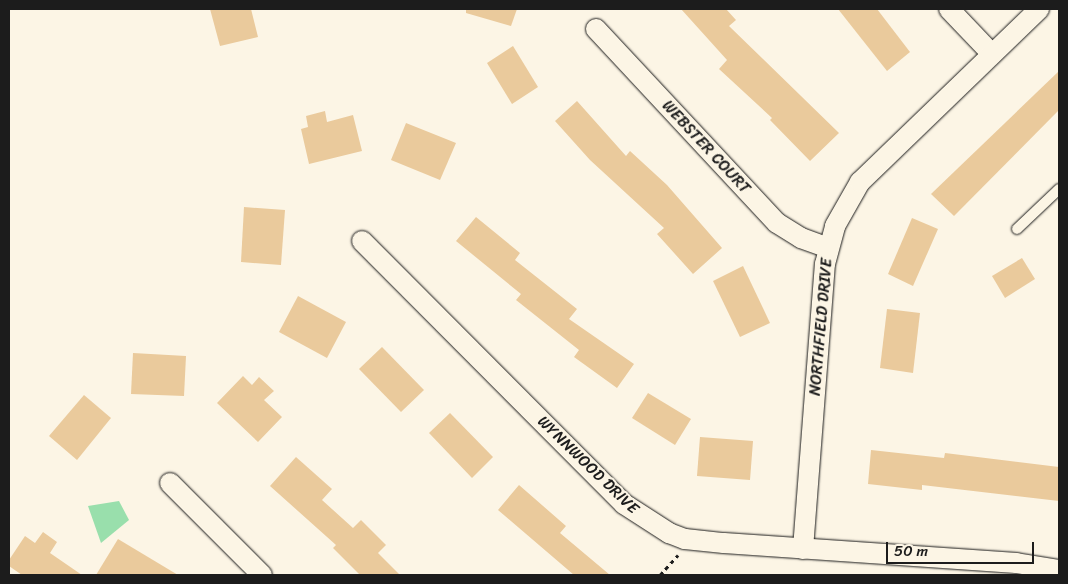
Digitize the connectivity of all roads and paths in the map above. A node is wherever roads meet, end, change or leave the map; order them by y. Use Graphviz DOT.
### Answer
graph roads {
  1 [pos="949,9"];
  2 [pos="1039,9"];
  3 [pos="596,30"];
  4 [pos="992,54"];
  5 [pos="1059,189"];
  6 [pos="1017,228"];
  7 [pos="362,241"];
  8 [pos="828,248"];
  9 [pos="170,482"];
  10 [pos="803,548"];
  11 [pos="1059,570"];
  12 [pos="262,575"];
  1 -- 4 [label="street"];
  2 -- 4 [label="street, NORTHFIELD DRIVE"];
  3 -- 8 [label="street, WEBSTER COURT"];
  4 -- 8 [label="street, NORTHFIELD DRIVE"];
  5 -- 6 [label="lane"];
  7 -- 10 [label="street, WYNNWOOD DRIVE"];
  8 -- 10 [label="street, NORTHFIELD DRIVE"];
  9 -- 12 [label="street"];
  10 -- 11 [label="street, WYNNWOOD DRIVE"];
}
